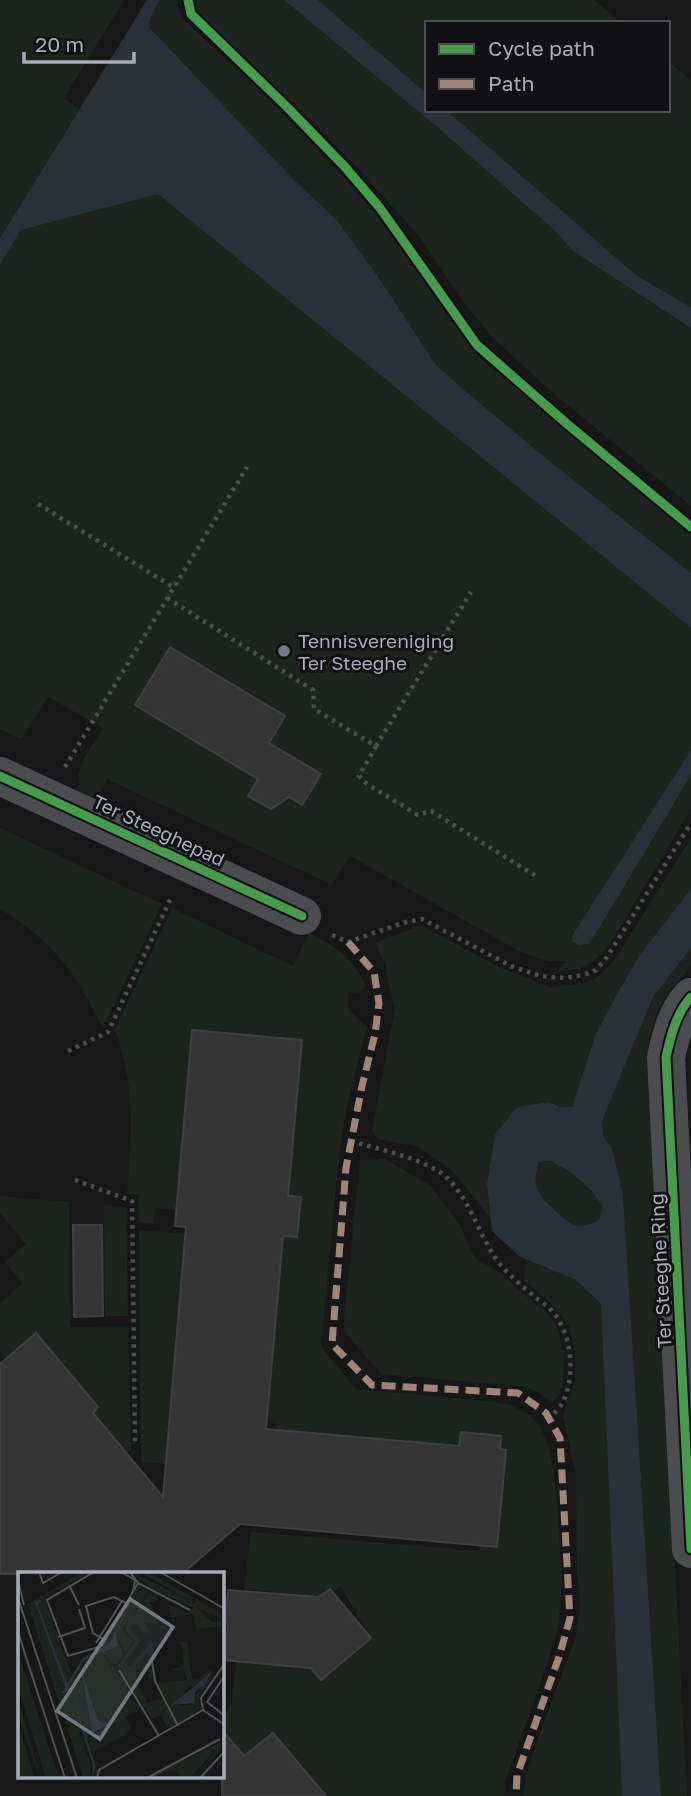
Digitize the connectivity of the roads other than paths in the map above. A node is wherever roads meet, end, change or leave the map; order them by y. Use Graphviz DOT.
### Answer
graph roads {
  1 [pos="0,776"];
  2 [pos="302,916"];
  3 [pos="691,997"];
  4 [pos="691,1549"];
  1 -- 2 [label="street, Ter Steeghepad"];
  3 -- 4 [label="street, Ter Steeghe Ring"];
}
